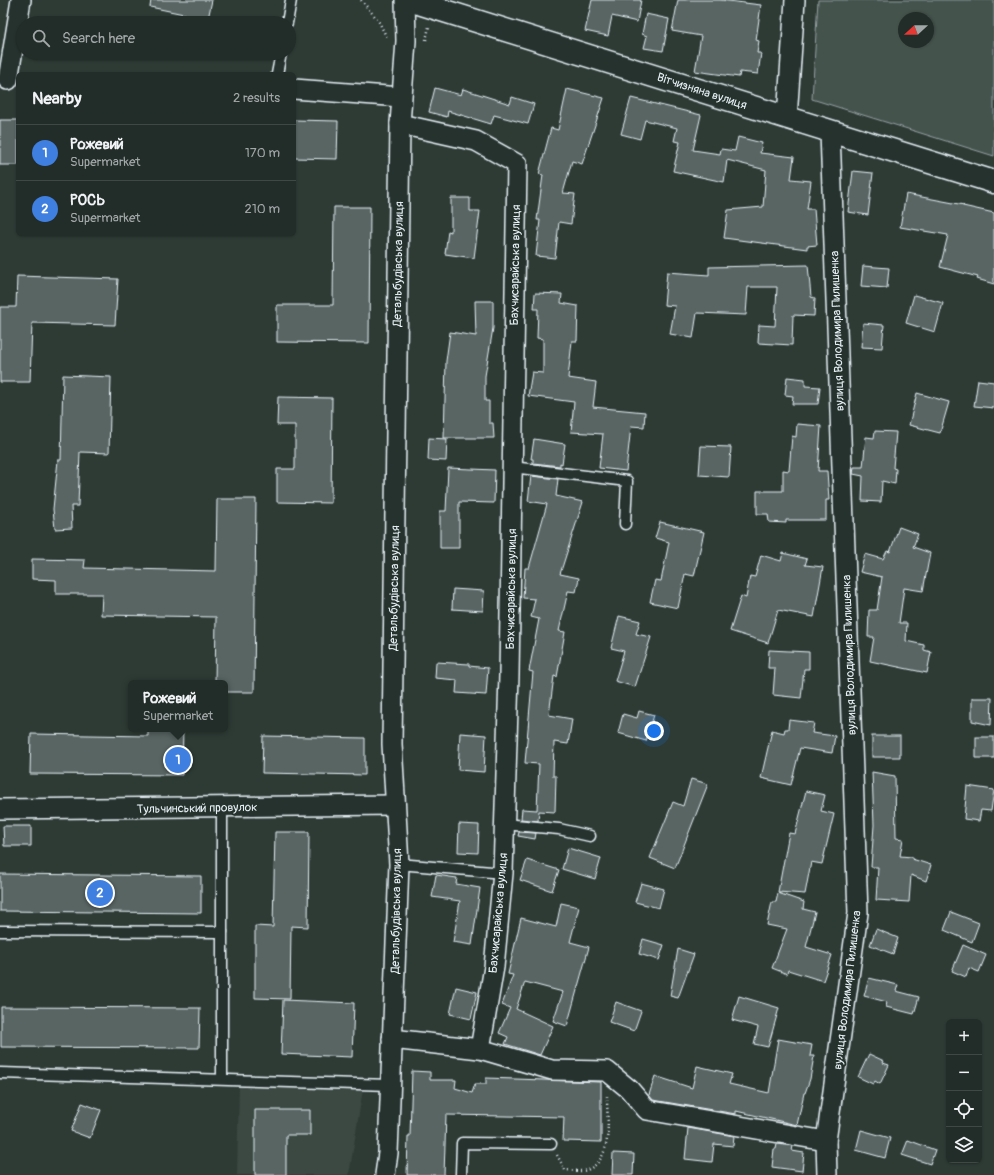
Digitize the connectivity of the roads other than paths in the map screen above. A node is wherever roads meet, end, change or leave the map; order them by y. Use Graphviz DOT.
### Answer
graph roads {
  1 [pos="21,0"];
  2 [pos="291,0"];
  3 [pos="405,0"];
  4 [pos="409,0"];
  5 [pos="795,0"];
  6 [pos="19,16"];
  7 [pos="288,16"];
  8 [pos="16,33"];
  9 [pos="280,60"];
  10 [pos="277,72"];
  11 [pos="9,80"];
  12 [pos="296,89"];
  13 [pos="401,97"];
  14 [pos="786,118"];
  15 [pos="400,124"];
  16 [pos="830,132"];
  17 [pos="994,182"];
  18 [pos="512,467"];
  19 [pos="625,524"];
  20 [pos="395,805"];
  21 [pos="222,808"];
  22 [pos="0,809"];
  23 [pos="504,824"];
  24 [pos="590,836"];
  25 [pos="399,864"];
  26 [pos="503,873"];
  27 [pos="0,931"];
  28 [pos="222,932"];
  29 [pos="392,1039"];
  30 [pos="480,1049"];
  31 [pos="0,1073"];
  32 [pos="222,1080"];
  33 [pos="390,1084"];
  34 [pos="826,1141"];
  35 [pos="551,1144"];
  36 [pos="385,1175"];
  37 [pos="461,1175"];
  38 [pos="827,1175"];
  1 -- 6 [label="street"];
  2 -- 7 [label="lane"];
  3 -- 13 [label="street, Детальбудівська вулиця"];
  4 -- 14 [label="street, Вітчизняна вулиця"];
  5 -- 14 [label="street"];
  8 -- 11 [label="street"];
  9 -- 10 [label="lane"];
  12 -- 13 [label="street"];
  13 -- 15 [label="street, Детальбудівська вулиця"];
  14 -- 16 [label="street, Вітчизняна вулиця"];
  15 -- 18 [label="street, Бахчисарайська вулиця"];
  15 -- 20 [label="street, Детальбудівська вулиця"];
  16 -- 17 [label="street, Вітчизняна вулиця"];
  16 -- 34 [label="street, вулиця Володимира Пилишенка"];
  18 -- 19 [label="lane"];
  18 -- 23 [label="street, Бахчисарайська вулиця"];
  20 -- 21 [label="street, Тульчинський провулок"];
  20 -- 25 [label="street, Детальбудівська вулиця"];
  21 -- 22 [label="street, Тульчинський провулок"];
  21 -- 28 [label="lane"];
  23 -- 24 [label="lane"];
  23 -- 26 [label="street, Бахчисарайська вулиця"];
  25 -- 26 [label="lane"];
  25 -- 29 [label="street, Детальбудівська вулиця"];
  26 -- 30 [label="street, Бахчисарайська вулиця"];
  27 -- 28 [label="lane"];
  28 -- 32 [label="lane"];
  29 -- 30 [label="street"];
  29 -- 33 [label="street, Детальбудівська вулиця"];
  30 -- 34 [label="street"];
  31 -- 32 [label="lane"];
  32 -- 33 [label="lane"];
  33 -- 36 [label="street, Детальбудівська вулиця"];
  34 -- 38 [label="street, вулиця Володимира Пилишенка"];
  35 -- 37 [label="lane"];
}
